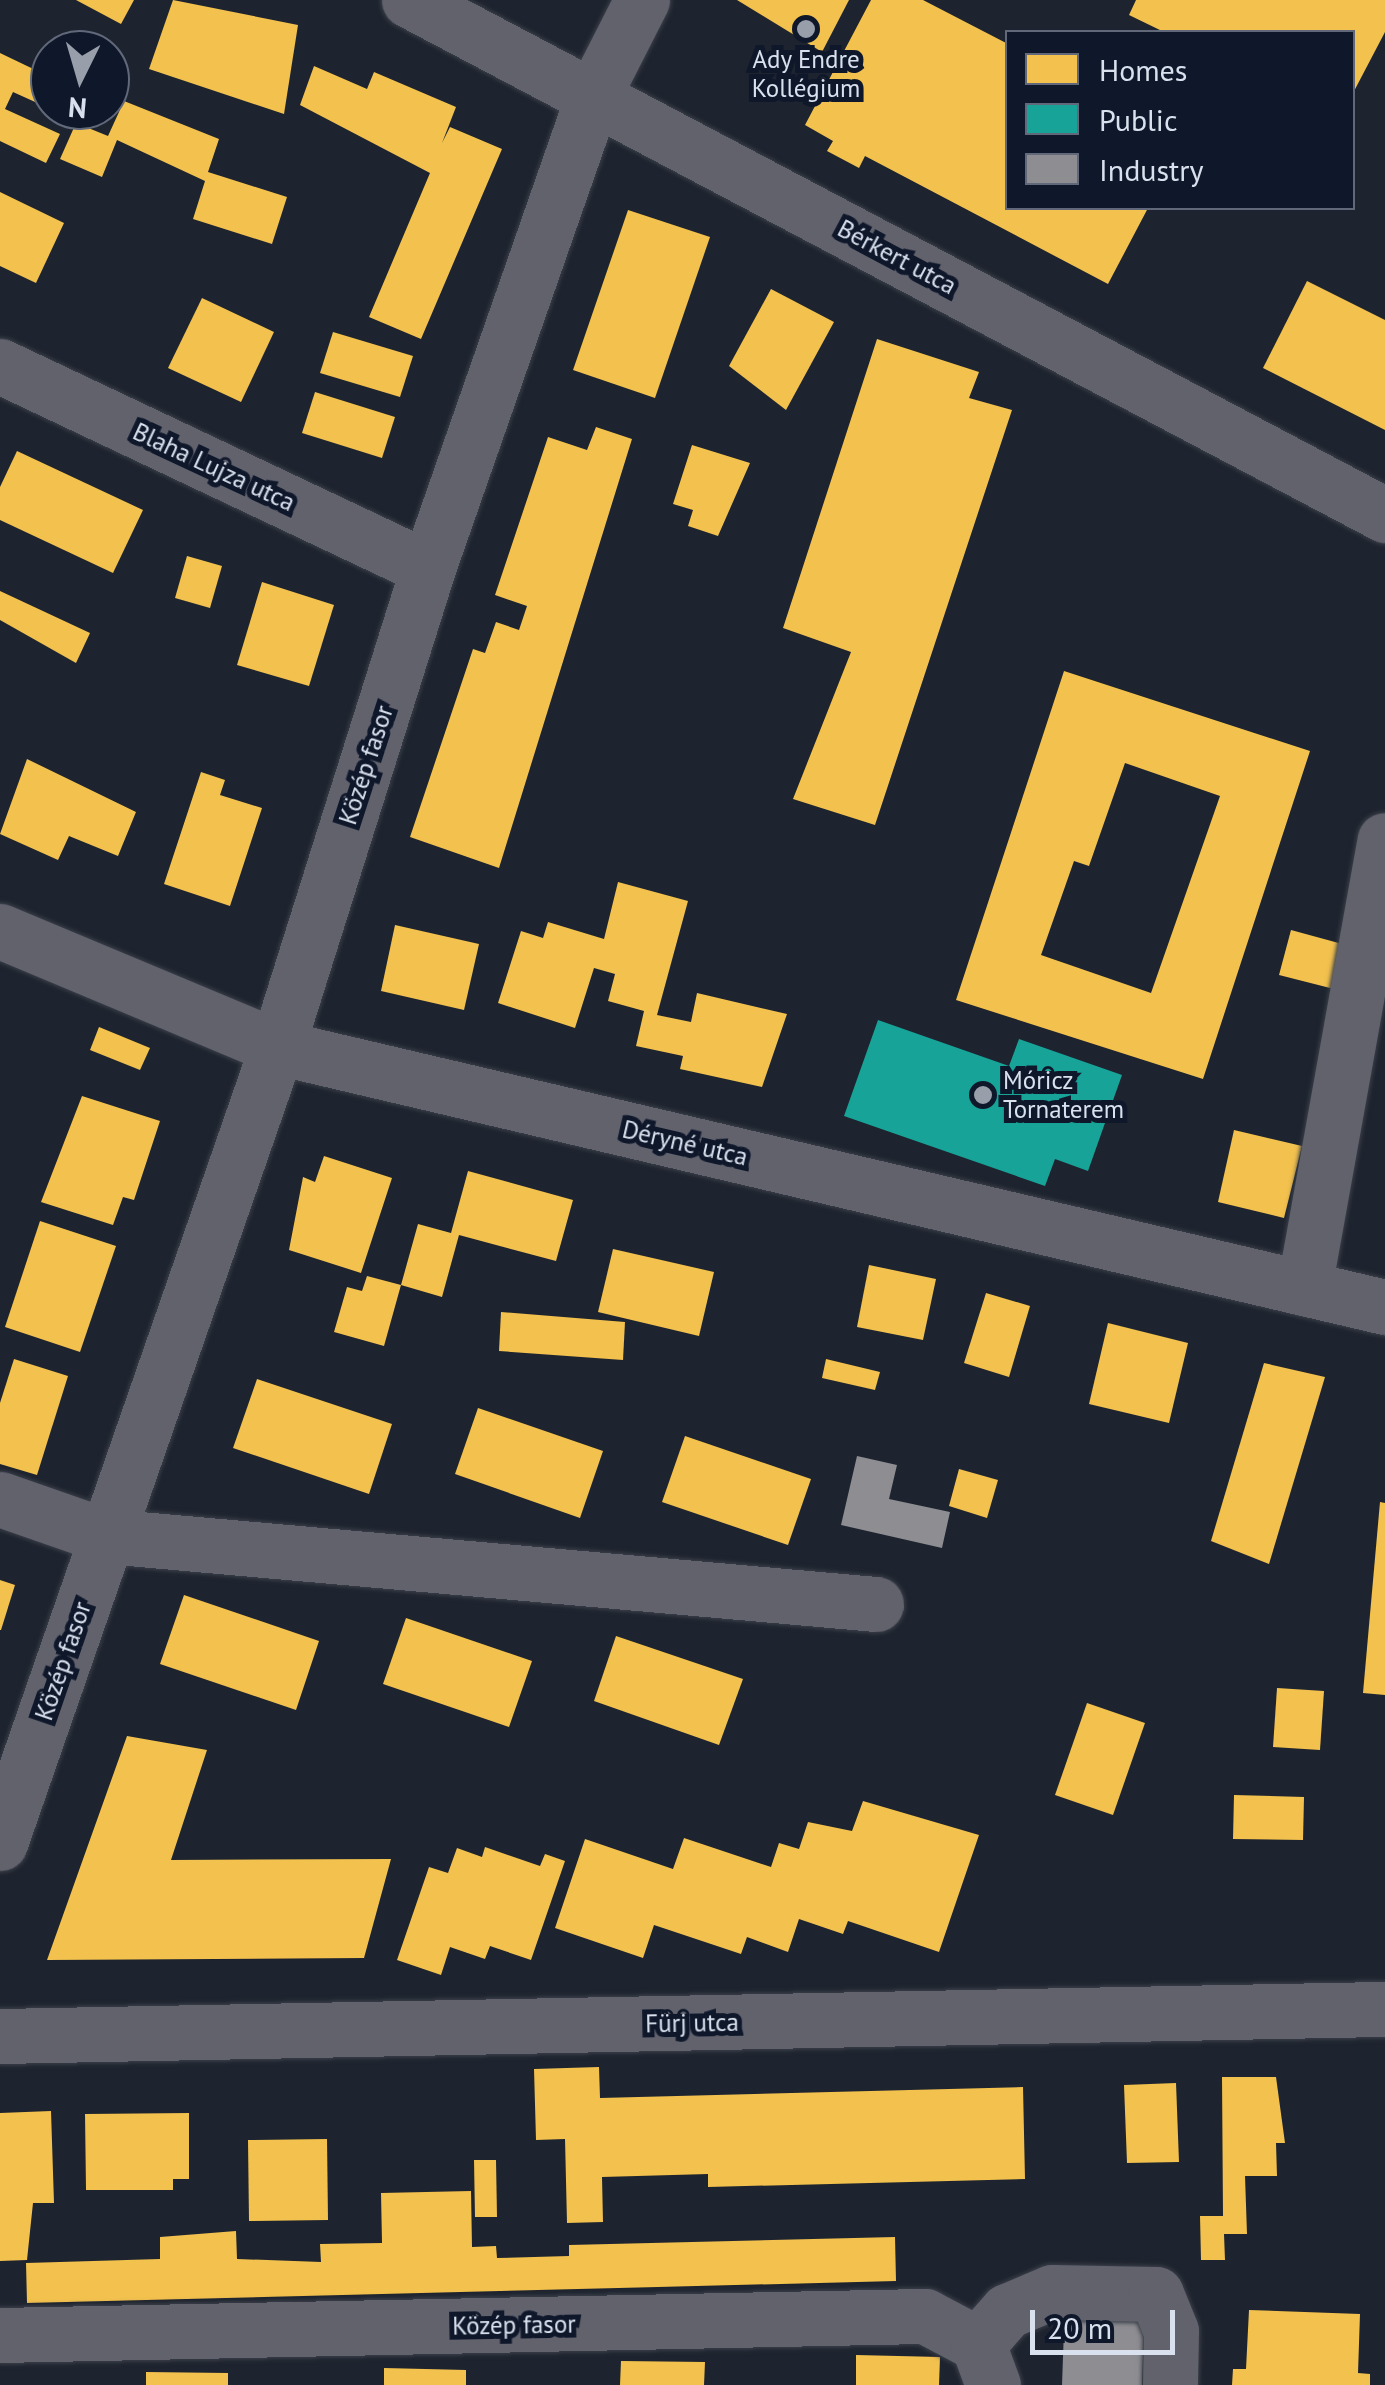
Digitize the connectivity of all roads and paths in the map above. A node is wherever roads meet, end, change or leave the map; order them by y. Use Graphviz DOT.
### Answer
graph roads {
  1 [pos="408,0"];
  2 [pos="642,0"];
  3 [pos="593,96"];
  4 [pos="0,366"];
  5 [pos="1385,516"];
  6 [pos="428,568"];
  7 [pos="1385,840"];
  8 [pos="0,932"];
  9 [pos="1376,936"];
  10 [pos="277,1046"];
  11 [pos="1366,1046"];
  12 [pos="1304,1288"];
  13 [pos="1385,1307"];
  14 [pos="0,1500"];
  15 [pos="106,1536"];
  16 [pos="876,1604"];
  17 [pos="0,1843"];
  18 [pos="1385,2009"];
  19 [pos="0,2036"];
  20 [pos="0,2335"];
  21 [pos="986,2365"];
  22 [pos="1170,2385"];
  1 -- 3 [label="street, Bérkert utca"];
  2 -- 3 [label="street, Közép fasor"];
  3 -- 5 [label="street, Bérkert utca"];
  3 -- 6 [label="street, Közép fasor"];
  4 -- 6 [label="street, Blaha Lujza utca"];
  6 -- 10 [label="street, Közép fasor"];
  7 -- 9 [label="street"];
  8 -- 10 [label="street, Déryné utca"];
  9 -- 11 [label="street"];
  10 -- 12 [label="street, Déryné utca"];
  10 -- 15 [label="street, Közép fasor"];
  11 -- 12 [label="street"];
  12 -- 13 [label="street, Déryné utca"];
  14 -- 15 [label="street"];
  15 -- 16 [label="street"];
  15 -- 17 [label="street, Közép fasor"];
  18 -- 19 [label="street, Fürj utca"];
  20 -- 21 [label="street, Közép fasor"];
  21 -- 22 [label="street"];
}
